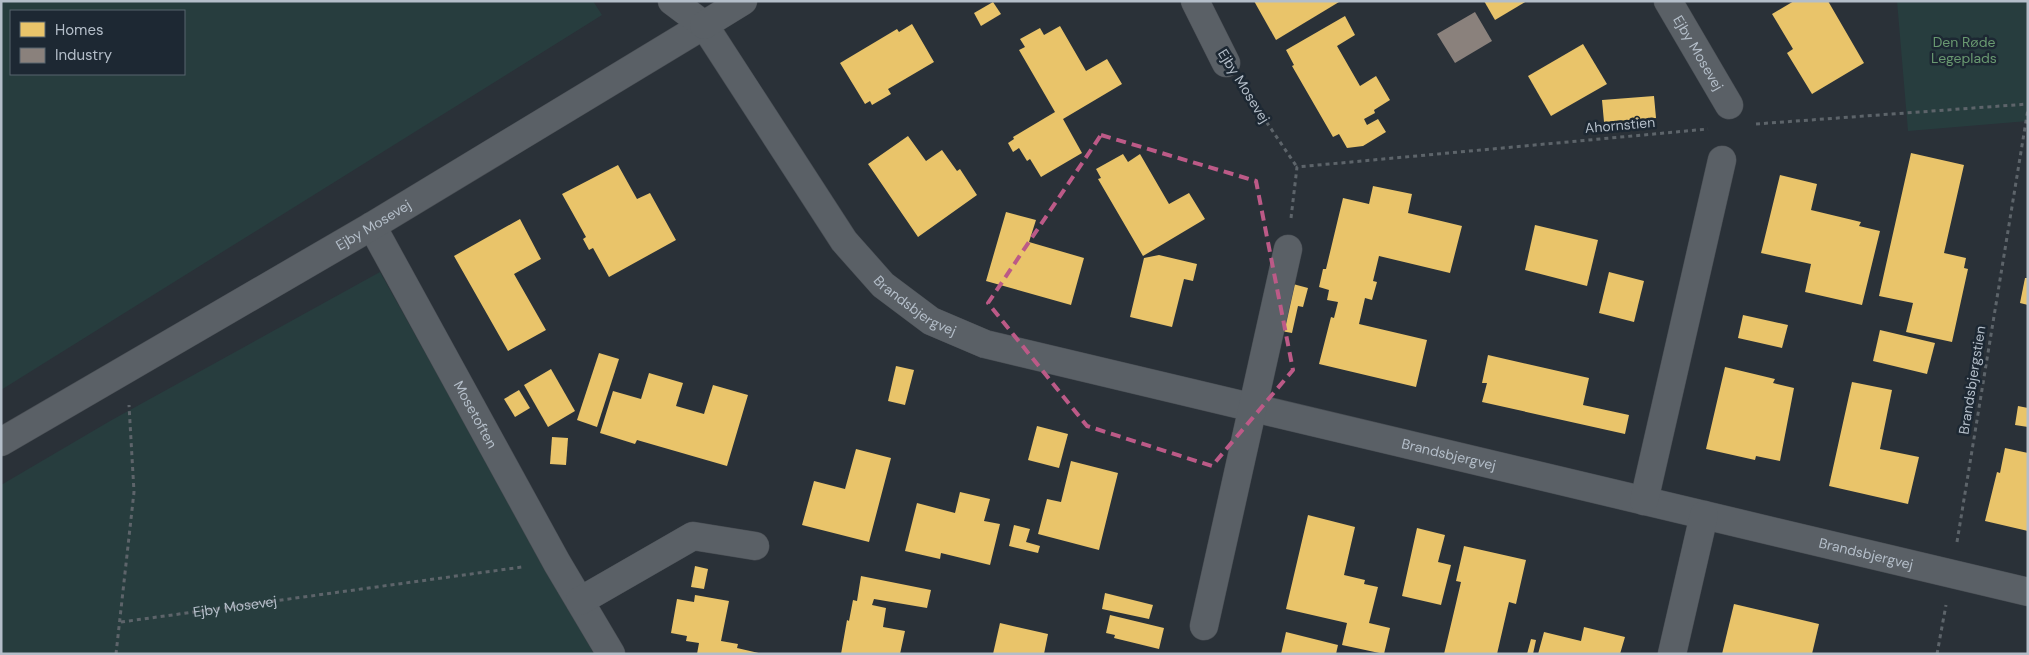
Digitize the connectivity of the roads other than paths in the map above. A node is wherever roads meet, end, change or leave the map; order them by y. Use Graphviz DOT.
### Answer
graph roads {
  1 [pos="672,1"];
  2 [pos="743,1"];
  3 [pos="1195,1"];
  4 [pos="1668,1"];
  5 [pos="700,13"];
  6 [pos="1226,63"];
  7 [pos="1722,116"];
  8 [pos="1722,160"];
  9 [pos="372,226"];
  10 [pos="1288,249"];
  11 [pos="1253,408"];
  12 [pos="1,442"];
  13 [pos="1644,501"];
  14 [pos="1704,515"];
  15 [pos="754,546"];
  16 [pos="2028,592"];
  17 [pos="580,602"];
  18 [pos="1204,626"];
  19 [pos="611,654"];
  20 [pos="1672,654"];
  1 -- 5 [label="street, Brandsbjergvej"];
  2 -- 5 [label="street, Ejby Mosevej"];
  3 -- 6 [label="street, Ejby Mosevej"];
  4 -- 7 [label="street, Ejby Mosevej"];
  5 -- 9 [label="street, Ejby Mosevej"];
  5 -- 11 [label="street, Brandsbjergvej"];
  8 -- 13 [label="street"];
  9 -- 12 [label="street, Ejby Mosevej"];
  9 -- 17 [label="street, Mosetoften"];
  10 -- 11 [label="street"];
  11 -- 13 [label="street, Brandsbjergvej"];
  11 -- 18 [label="street"];
  13 -- 14 [label="street, Brandsbjergvej"];
  14 -- 16 [label="street, Brandsbjergvej"];
  14 -- 20 [label="street"];
  15 -- 17 [label="street"];
  17 -- 19 [label="street, Mosetoften"];
}
